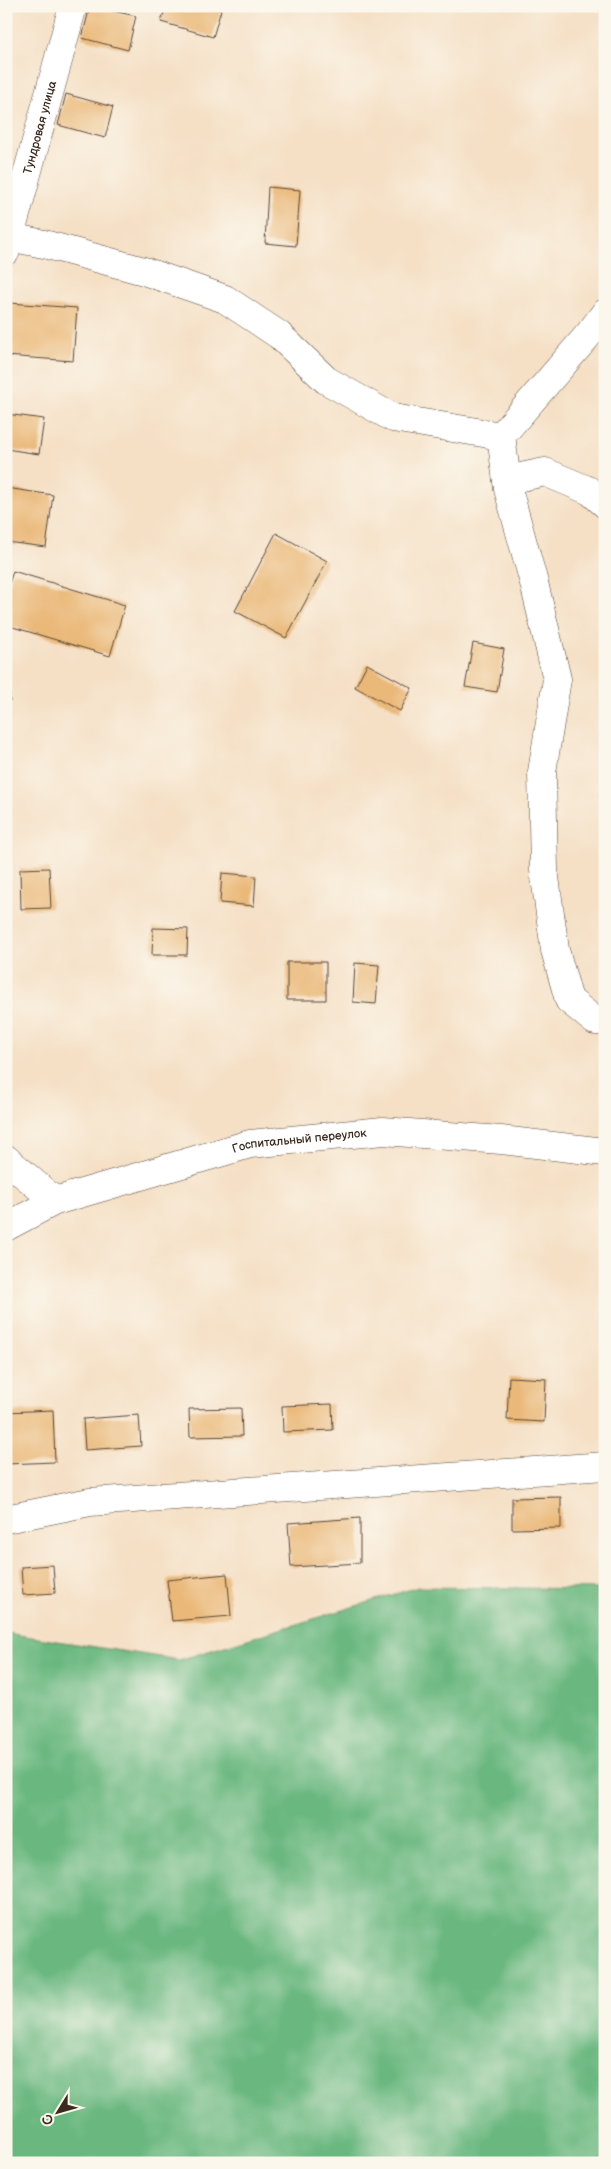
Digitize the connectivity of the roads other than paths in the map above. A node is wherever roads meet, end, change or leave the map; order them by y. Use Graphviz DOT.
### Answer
graph roads {
  1 [pos="73,6"];
  2 [pos="8,244"];
  3 [pos="605,312"];
  4 [pos="501,436"];
  5 [pos="506,480"];
  6 [pos="605,504"];
  7 [pos="605,1021"];
  8 [pos="605,1152"];
  9 [pos="6,1159"];
  10 [pos="55,1201"];
  11 [pos="6,1227"];
  12 [pos="605,1466"];
  13 [pos="6,1519"];
  1 -- 2 [label="street, Тундровая улица"];
  2 -- 4 [label="street"];
  3 -- 4 [label="street"];
  4 -- 5 [label="street"];
  5 -- 6 [label="street"];
  5 -- 7 [label="street"];
  8 -- 10 [label="street, Госпитальный переулок"];
  9 -- 10 [label="street"];
  10 -- 11 [label="street, Госпитальный переулок"];
  12 -- 13 [label="street"];
}
